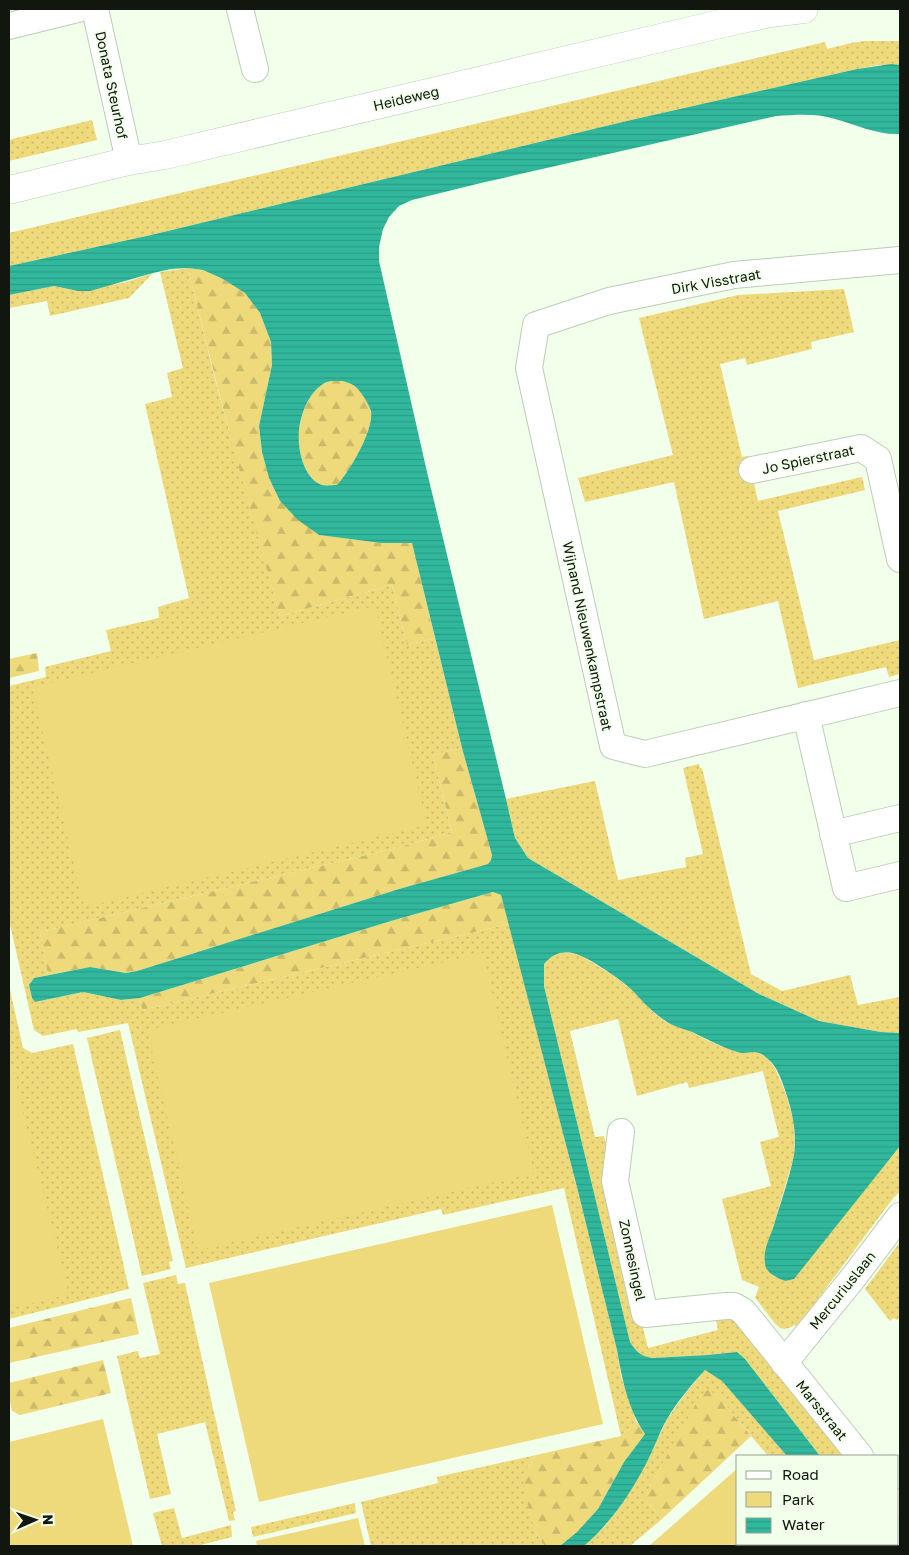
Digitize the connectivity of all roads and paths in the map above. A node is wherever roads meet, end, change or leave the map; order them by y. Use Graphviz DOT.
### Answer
graph roads {
  1 [pos="78,9"];
  2 [pos="95,9"];
  3 [pos="240,9"];
  4 [pos="804,9"];
  5 [pos="9,26"];
  6 [pos="255,69"];
  7 [pos="129,161"];
  8 [pos="9,190"];
  9 [pos="900,260"];
  10 [pos="536,325"];
  11 [pos="752,470"];
  12 [pos="900,559"];
  13 [pos="900,693"];
  14 [pos="806,715"];
  15 [pos="900,818"];
  16 [pos="833,834"];
  17 [pos="900,875"];
  18 [pos="621,1132"];
  19 [pos="900,1216"];
  20 [pos="784,1363"];
  21 [pos="859,1455"];
  1 -- 5 [label="street"];
  2 -- 7 [label="street, Donata Steurhof"];
  3 -- 6 [label="street"];
  4 -- 7 [label="street, Heideweg"];
  7 -- 8 [label="street, Heideweg"];
  9 -- 10 [label="street, Dirk Visstraat"];
  10 -- 14 [label="street, Wijnand Nieuwenkampstraat"];
  11 -- 12 [label="street, Jo Spierstraat"];
  13 -- 14 [label="street, Wijnand Nieuwenkampstraat"];
  14 -- 16 [label="street"];
  15 -- 16 [label="street"];
  16 -- 17 [label="street"];
  18 -- 20 [label="street, Zonnesingel"];
  19 -- 20 [label="street, Mercuriuslaan"];
  20 -- 21 [label="street, Marsstraat"];
}
